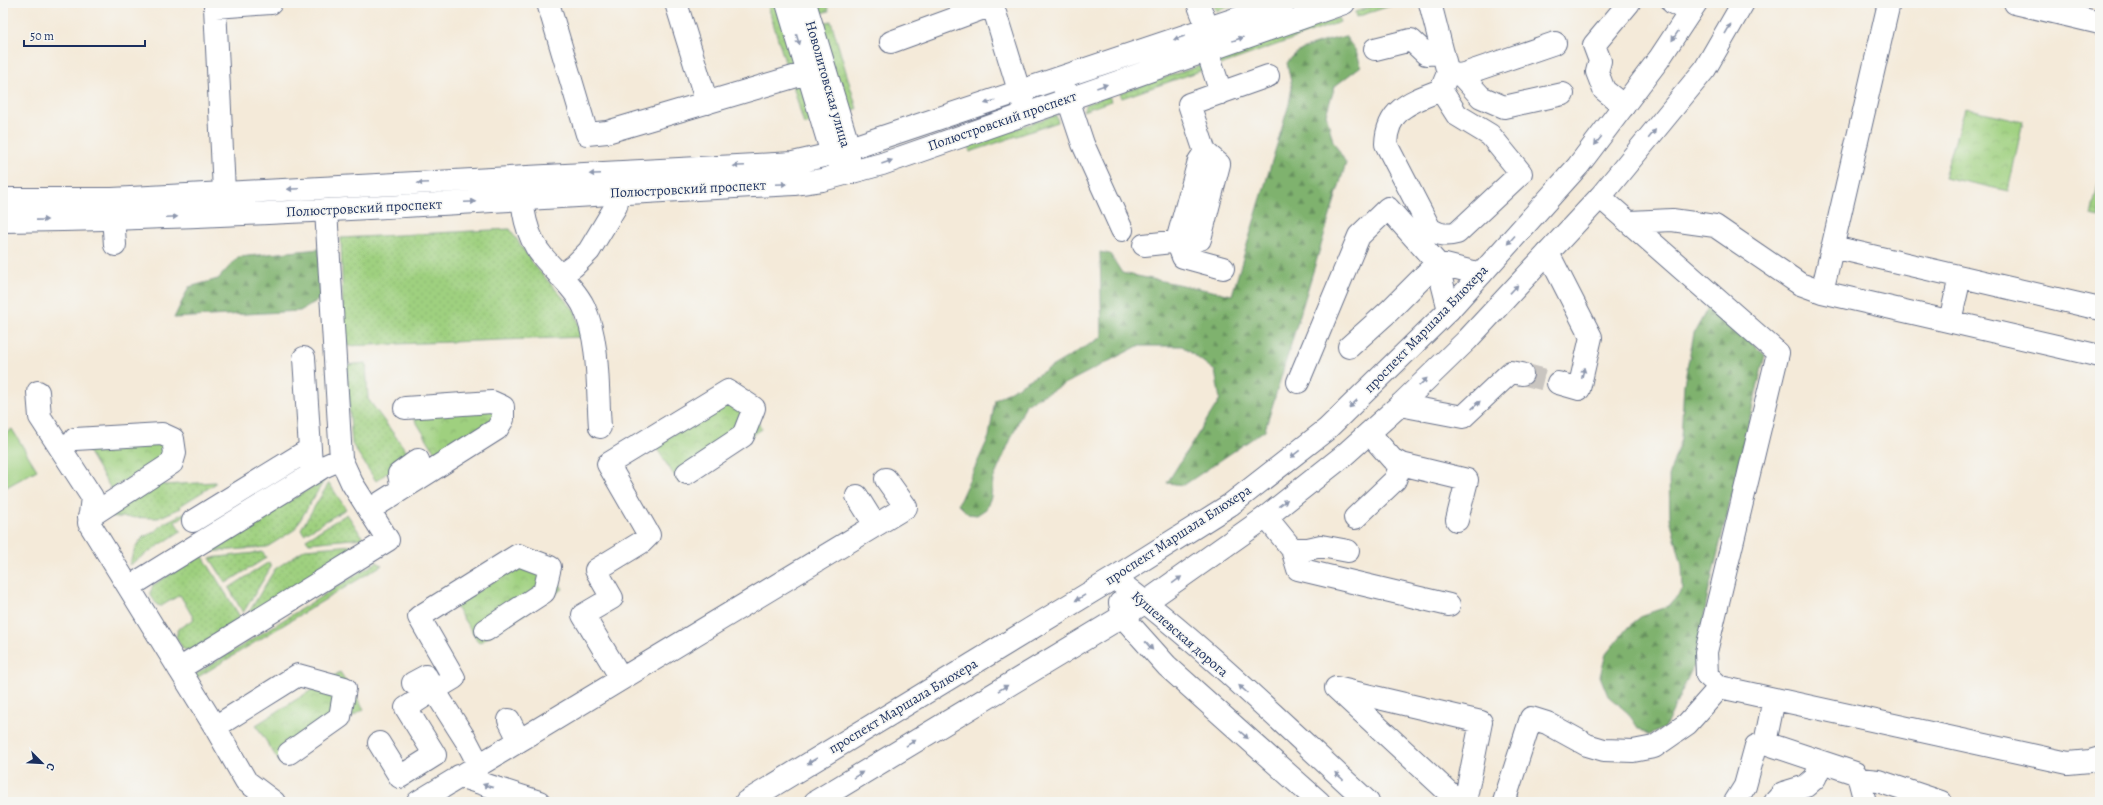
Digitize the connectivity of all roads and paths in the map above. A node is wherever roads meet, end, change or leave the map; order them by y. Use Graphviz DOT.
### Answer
graph roads {
  1 [pos="271,3"];
  2 [pos="548,3"];
  3 [pos="676,3"];
  4 [pos="787,3"];
  5 [pos="805,3"];
  6 [pos="1198,3"];
  7 [pos="1283,3"];
  8 [pos="1344,3"];
  9 [pos="1430,3"];
  10 [pos="1629,3"];
  11 [pos="1743,3"];
  12 [pos="1889,3"];
  13 [pos="992,4"];
  14 [pos="2020,4"];
  15 [pos="1686,6"];
  16 [pos="1320,7"];
  17 [pos="2100,21"];
  18 [pos="1208,39"];
  19 [pos="891,42"];
  20 [pos="1555,43"];
  21 [pos="1375,49"];
  22 [pos="816,70"];
  23 [pos="1448,73"];
  24 [pos="1268,76"];
  25 [pos="1065,88"];
  26 [pos="1019,92"];
  27 [pos="1221,93"];
  28 [pos="1563,94"];
  29 [pos="707,103"];
  30 [pos="1624,106"];
  31 [pos="1026,113"];
  32 [pos="841,151"];
  33 [pos="850,173"];
  34 [pos="520,178"];
  35 [pos="619,183"];
  36 [pos="224,193"];
  37 [pos="1600,197"];
  38 [pos="3,199"];
  39 [pos="522,199"];
  40 [pos="113,209"];
  41 [pos="326,210"];
  42 [pos="225,215"];
  43 [pos="3,221"];
  44 [pos="1630,222"];
  45 [pos="1122,230"];
  46 [pos="1176,241"];
  47 [pos="115,245"];
  48 [pos="1144,245"];
  49 [pos="1833,247"];
  50 [pos="1548,253"];
  51 [pos="1437,263"];
  52 [pos="1222,268"];
  53 [pos="1481,274"];
  54 [pos="560,276"];
  55 [pos="1960,276"];
  56 [pos="1822,292"];
  57 [pos="2100,309"];
  58 [pos="1449,310"];
  59 [pos="1950,322"];
  60 [pos="1349,347"];
  61 [pos="2100,356"];
  62 [pos="304,358"];
  63 [pos="1522,374"];
  64 [pos="1298,382"];
  65 [pos="1558,383"];
  66 [pos="38,392"];
  67 [pos="1400,405"];
  68 [pos="405,408"];
  69 [pos="600,427"];
  70 [pos="1369,433"];
  71 [pos="75,439"];
  72 [pos="310,449"];
  73 [pos="341,459"];
  74 [pos="418,460"];
  75 [pos="1401,464"];
  76 [pos="687,473"];
  77 [pos="311,474"];
  78 [pos="886,479"];
  79 [pos="402,489"];
  80 [pos="857,496"];
  81 [pos="369,510"];
  82 [pos="89,517"];
  83 [pos="1266,517"];
  84 [pos="1355,518"];
  85 [pos="1457,520"];
  86 [pos="193,521"];
  87 [pos="875,525"];
  88 [pos="1292,549"];
  89 [pos="1348,551"];
  90 [pos="1114,578"];
  91 [pos="128,587"];
  92 [pos="1146,602"];
  93 [pos="1449,605"];
  94 [pos="1123,617"];
  95 [pos="486,630"];
  96 [pos="180,669"];
  97 [pos="621,678"];
  98 [pos="413,684"];
  99 [pos="1720,687"];
  100 [pos="434,690"];
  101 [pos="1774,699"];
  102 [pos="509,720"];
  103 [pos="215,727"];
  104 [pos="519,740"];
  105 [pos="380,743"];
  106 [pos="1765,743"];
  107 [pos="289,752"];
  108 [pos="2100,758"];
  109 [pos="1822,762"];
  110 [pos="479,765"];
  111 [pos="459,776"];
  112 [pos="1859,779"];
  113 [pos="274,802"];
  114 [pos="418,802"];
  115 [pos="539,802"];
  116 [pos="746,802"];
  117 [pos="815,802"];
  118 [pos="1319,802"];
  119 [pos="1368,802"];
  120 [pos="1460,802"];
  121 [pos="1466,802"];
  122 [pos="1504,802"];
  123 [pos="1735,802"];
  124 [pos="1775,802"];
  125 [pos="1865,802"];
  126 [pos="1941,802"];
  1 -- 36 [label="main road"];
  2 -- 29 [label="main road"];
  3 -- 29 [label="main road"];
  4 -- 22 [label="main road, Новолитовская улица, one-way"];
  5 -- 22 [label="main road, Новолитовская улица"];
  6 -- 18 [label="main road"];
  7 -- 18 [label="main road, Полюстровский проспект"];
  8 -- 16 [label="main road, Полюстровский проспект"];
  9 -- 23 [label="main road"];
  10 -- 30 [label="main road"];
  37 -- 11 [label="main road, one-way"];
  12 -- 49 [label="main road"];
  13 -- 19 [label="main road"];
  13 -- 26 [label="main road"];
  14 -- 17 [label="main road"];
  15 -- 30 [label="main road, проспект Маршала Блюхера, one-way"];
  18 -- 16 [label="main road, Полюстровский проспект, one-way"];
  18 -- 25 [label="main road, Полюстровский проспект"];
  18 -- 27 [label="main road"];
  20 -- 23 [label="main road"];
  21 -- 23 [label="main road"];
  22 -- 29 [label="main road"];
  22 -- 32 [label="main road, Новолитовская улица"];
  23 -- 23 [label="main road"];
  23 -- 28 [label="main road"];
  24 -- 27 [label="main road"];
  25 -- 26 [label="main road, Полюстровский проспект"];
  25 -- 31 [label="main road, Полюстровский проспект"];
  25 -- 45 [label="main road"];
  26 -- 31 [label="main road"];
  26 -- 32 [label="main road, Полюстровский проспект, one-way"];
  27 -- 46 [label="main road"];
  30 -- 53 [label="main road, проспект Маршала Блюхера, one-way"];
  33 -- 31 [label="main road, Полюстровский проспект, one-way"];
  32 -- 33 [label="main road, Новолитовская улица"];
  32 -- 35 [label="main road, Полюстровский проспект, one-way"];
  35 -- 33 [label="main road, Полюстровский проспект, one-way"];
  35 -- 34 [label="main road, Полюстровский проспект, one-way"];
  34 -- 36 [label="main road, Полюстровский проспект, one-way"];
  34 -- 39 [label="main road"];
  35 -- 39 [label="main road, Полюстровский проспект"];
  35 -- 54 [label="main road"];
  36 -- 40 [label="main road, Полюстровский проспект"];
  36 -- 42 [label="main road"];
  37 -- 44 [label="main road"];
  37 -- 50 [label="main road"];
  38 -- 40 [label="main road, Полюстровский проспект"];
  41 -- 39 [label="main road, Полюстровский проспект, one-way"];
  39 -- 54 [label="main road"];
  40 -- 42 [label="main road, Полюстровский проспект, one-way"];
  43 -- 40 [label="main road, Полюстровский проспект, one-way"];
  40 -- 47 [label="main road"];
  41 -- 42 [label="main road, Полюстровский проспект"];
  41 -- 73 [label="main road"];
  44 -- 56 [label="main road"];
  44 -- 99 [label="main road"];
  46 -- 48 [label="main road"];
  46 -- 52 [label="main road"];
  49 -- 55 [label="main road"];
  49 -- 56 [label="main road"];
  65 -- 50 [label="main road, one-way"];
  67 -- 50 [label="main road, one-way"];
  51 -- 53 [label="main road"];
  51 -- 58 [label="main road"];
  51 -- 60 [label="main road"];
  51 -- 64 [label="main road"];
  53 -- 58 [label="main road, проспект Маршала Блюхера"];
  54 -- 69 [label="main road"];
  55 -- 57 [label="main road"];
  55 -- 59 [label="main road"];
  56 -- 59 [label="main road"];
  58 -- 90 [label="main road, проспект Маршала Блюхера, one-way"];
  59 -- 61 [label="main road"];
  62 -- 72 [label="main road"];
  67 -- 63 [label="main road, one-way"];
  66 -- 82 [label="main road"];
  67 -- 70 [label="main road"];
  68 -- 79 [label="main road"];
  70 -- 75 [label="main road"];
  83 -- 70 [label="main road, one-way"];
  71 -- 82 [label="main road"];
  72 -- 77 [label="main road"];
  72 -- 86 [label="main road"];
  73 -- 77 [label="main road"];
  73 -- 81 [label="main road"];
  74 -- 79 [label="main road"];
  75 -- 84 [label="main road"];
  75 -- 85 [label="main road"];
  76 -- 97 [label="main road"];
  77 -- 91 [label="main road"];
  78 -- 87 [label="main road"];
  79 -- 81 [label="main road"];
  80 -- 87 [label="main road"];
  81 -- 96 [label="main road"];
  82 -- 91 [label="main road"];
  83 -- 88 [label="main road"];
  92 -- 83 [label="main road, one-way"];
  87 -- 97 [label="main road"];
  88 -- 89 [label="main road"];
  88 -- 93 [label="main road"];
  90 -- 92 [label="main road, Кушелевская дорога"];
  90 -- 94 [label="main road, Кушелевская дорога"];
  90 -- 116 [label="main road, проспект Маршала Блюхера, one-way"];
  91 -- 96 [label="main road"];
  92 -- 94 [label="main road"];
  119 -- 92 [label="main road, Кушелевская дорога, one-way"];
  117 -- 94 [label="main road, one-way"];
  94 -- 118 [label="main road, Кушелевская дорога, one-way"];
  95 -- 100 [label="main road"];
  96 -- 103 [label="main road"];
  97 -- 104 [label="main road"];
  98 -- 100 [label="main road"];
  99 -- 101 [label="main road"];
  99 -- 122 [label="main road"];
  100 -- 105 [label="main road"];
  100 -- 110 [label="main road"];
  101 -- 106 [label="main road"];
  101 -- 108 [label="main road"];
  102 -- 104 [label="main road"];
  103 -- 107 [label="main road"];
  103 -- 113 [label="main road"];
  104 -- 110 [label="main road"];
  106 -- 109 [label="main road"];
  106 -- 123 [label="main road"];
  109 -- 112 [label="main road"];
  109 -- 124 [label="main road"];
  110 -- 111 [label="main road"];
  111 -- 114 [label="main road"];
  115 -- 111 [label="main road, one-way"];
  112 -- 125 [label="main road"];
  112 -- 126 [label="main road"];
  120 -- 121 [label="main road"];
}
